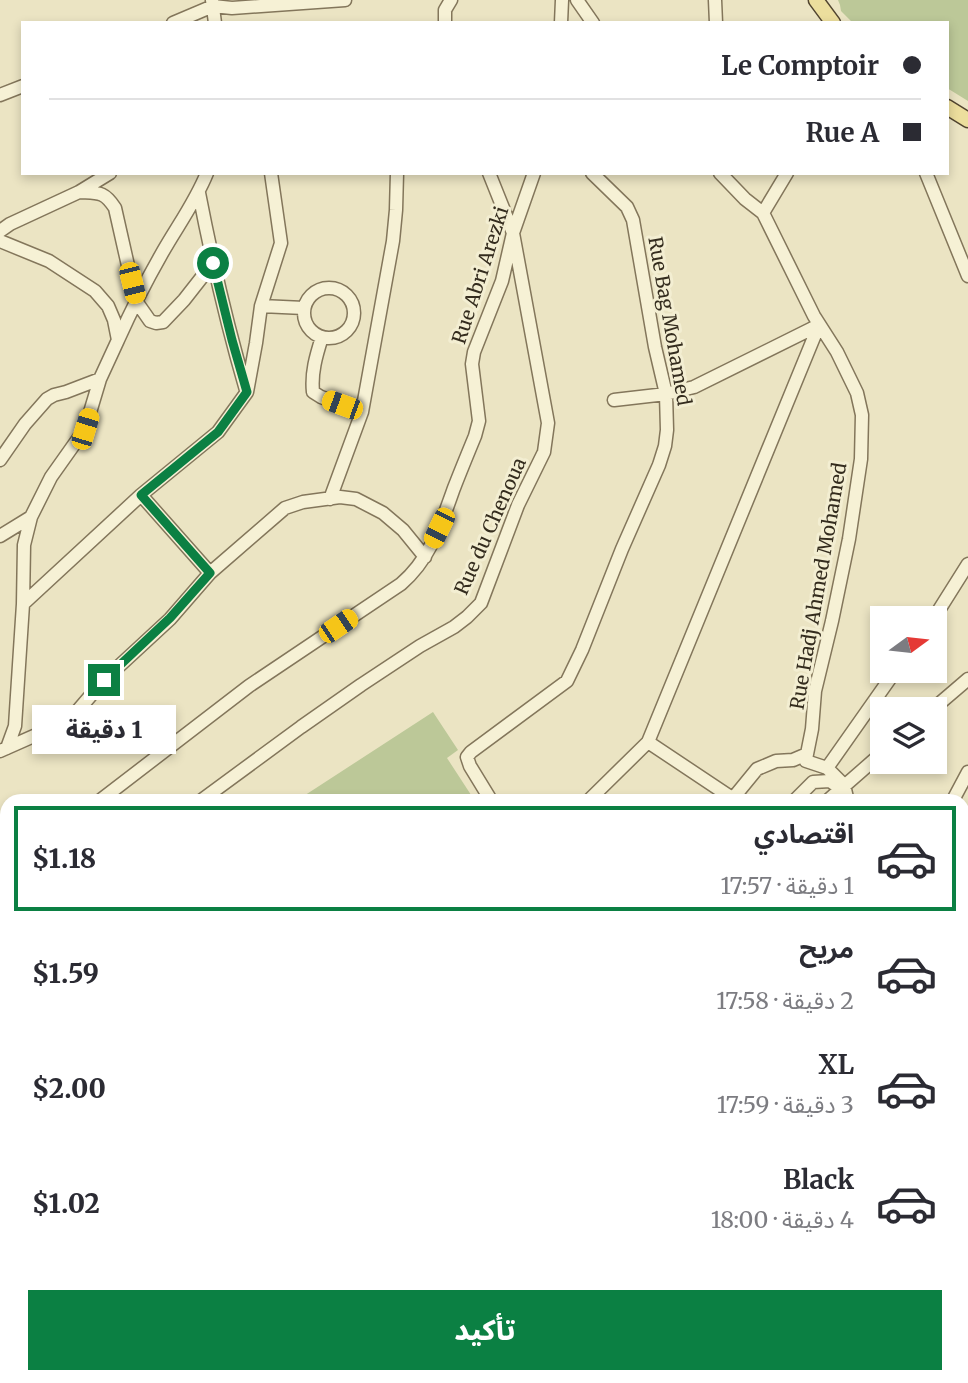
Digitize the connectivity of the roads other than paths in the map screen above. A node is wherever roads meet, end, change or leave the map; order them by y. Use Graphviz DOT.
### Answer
graph roads {
  1 [pos="345,0"];
  2 [pos="451,0"];
  3 [pos="562,0"];
  4 [pos="577,0"];
  5 [pos="715,0"];
  6 [pos="816,0"];
  7 [pos="212,3"];
  8 [pos="177,21"];
  9 [pos="215,21"];
  10 [pos="445,21"];
  11 [pos="561,21"];
  12 [pos="592,21"];
  13 [pos="716,21"];
  14 [pos="832,21"];
  15 [pos="21,87"];
  16 [pos="0,95"];
  17 [pos="949,108"];
  18 [pos="968,120"];
  19 [pos="107,175"];
  20 [pos="206,175"];
  21 [pos="271,175"];
  22 [pos="397,175"];
  23 [pos="490,175"];
  24 [pos="533,175"];
  25 [pos="594,175"];
  26 [pos="722,175"];
  27 [pos="786,175"];
  28 [pos="927,175"];
  29 [pos="79,192"];
  30 [pos="199,193"];
  31 [pos="763,214"];
  32 [pos="0,232"];
  33 [pos="513,233"];
  34 [pos="0,241"];
  35 [pos="213,263"];
  36 [pos="968,276"];
  37 [pos="136,301"];
  38 [pos="261,306"];
  39 [pos="304,307"];
  40 [pos="355,314"];
  41 [pos="379,314"];
  42 [pos="819,325"];
  43 [pos="322,337"];
  44 [pos="118,340"];
  45 [pos="232,340"];
  46 [pos="256,343"];
  47 [pos="100,379"];
  48 [pos="247,392"];
  49 [pos="666,394"];
  50 [pos="614,400"];
  51 [pos="362,412"];
  52 [pos="0,460"];
  53 [pos="141,495"];
  54 [pos="330,499"];
  55 [pos="31,517"];
  56 [pos="0,536"];
  57 [pos="425,556"];
  58 [pos="968,564"];
  59 [pos="210,573"];
  60 [pos="23,604"];
  61 [pos="942,606"];
  62 [pos="968,679"];
  63 [pos="888,683"];
  64 [pos="947,697"];
  65 [pos="648,742"];
  66 [pos="4,749"];
  67 [pos="807,754"];
  68 [pos="870,763"];
  69 [pos="827,768"];
  70 [pos="968,772"];
  71 [pos="821,782"];
  72 [pos="842,787"];
  73 [pos="808,788"];
  74 [pos="108,794"];
  75 [pos="210,794"];
  76 [pos="487,794"];
  77 [pos="595,794"];
  78 [pos="722,794"];
  79 [pos="736,794"];
  80 [pos="802,794"];
  81 [pos="807,794"];
  82 [pos="829,794"];
  83 [pos="834,794"];
  84 [pos="845,794"];
  85 [pos="956,794"];
  1 -- 7 [label="street"];
  2 -- 10 [label="street"];
  3 -- 11 [label="street"];
  4 -- 12 [label="street"];
  5 -- 13 [label="street"];
  6 -- 14 [label="main road"];
  7 -- 8 [label="street"];
  7 -- 9 [label="street"];
  15 -- 16 [label="street"];
  17 -- 18 [label="main road"];
  19 -- 29 [label="street"];
  20 -- 30 [label="street"];
  21 -- 38 [label="street"];
  22 -- 41 [label="street"];
  23 -- 33 [label="street, Rue du Chenoua"];
  24 -- 33 [label="street, Rue Abri Arezki"];
  25 -- 49 [label="street, Rue Bag Mohamed"];
  26 -- 31 [label="street, Rue Hadj Ahmed Mohamed"];
  27 -- 31 [label="street"];
  28 -- 36 [label="street"];
  29 -- 32 [label="street"];
  29 -- 37 [label="street"];
  30 -- 35 [label="street"];
  30 -- 37 [label="street"];
  31 -- 42 [label="street, Rue Hadj Ahmed Mohamed"];
  33 -- 57 [label="street, Rue Abri Arezki"];
  33 -- 75 [label="street, Rue du Chenoua"];
  34 -- 44 [label="street"];
  35 -- 37 [label="street"];
  35 -- 45 [label="street"];
  37 -- 44 [label="street"];
  38 -- 39 [label="street"];
  38 -- 46 [label="street"];
  39 -- 40 [label="street"];
  39 -- 43 [label="street"];
  40 -- 41 [label="street"];
  40 -- 43 [label="street"];
  41 -- 51 [label="street"];
  42 -- 49 [label="street"];
  42 -- 65 [label="street"];
  42 -- 67 [label="street, Rue Hadj Ahmed Mohamed"];
  43 -- 51 [label="street"];
  44 -- 47 [label="street"];
  45 -- 46 [label="street"];
  45 -- 48 [label="street"];
  46 -- 48 [label="street"];
  47 -- 52 [label="street"];
  47 -- 55 [label="street"];
  48 -- 53 [label="street"];
  49 -- 50 [label="street"];
  49 -- 76 [label="street, Rue Bag Mohamed"];
  51 -- 54 [label="street"];
  53 -- 59 [label="street"];
  53 -- 60 [label="street"];
  54 -- 57 [label="street"];
  54 -- 59 [label="street"];
  55 -- 56 [label="street"];
  55 -- 60 [label="street"];
  57 -- 74 [label="street, Rue Abri Arezki"];
  58 -- 61 [label="street"];
  59 -- 66 [label="street"];
  60 -- 66 [label="street"];
  62 -- 64 [label="street"];
  63 -- 69 [label="street"];
  65 -- 77 [label="street"];
  65 -- 78 [label="street"];
  67 -- 69 [label="street"];
  67 -- 79 [label="street"];
  68 -- 72 [label="street"];
  69 -- 72 [label="street"];
  70 -- 85 [label="street"];
  71 -- 72 [label="street"];
  71 -- 73 [label="street"];
  71 -- 82 [label="street"];
  72 -- 83 [label="street"];
  72 -- 84 [label="street"];
  73 -- 80 [label="street"];
  73 -- 81 [label="street"];
}
